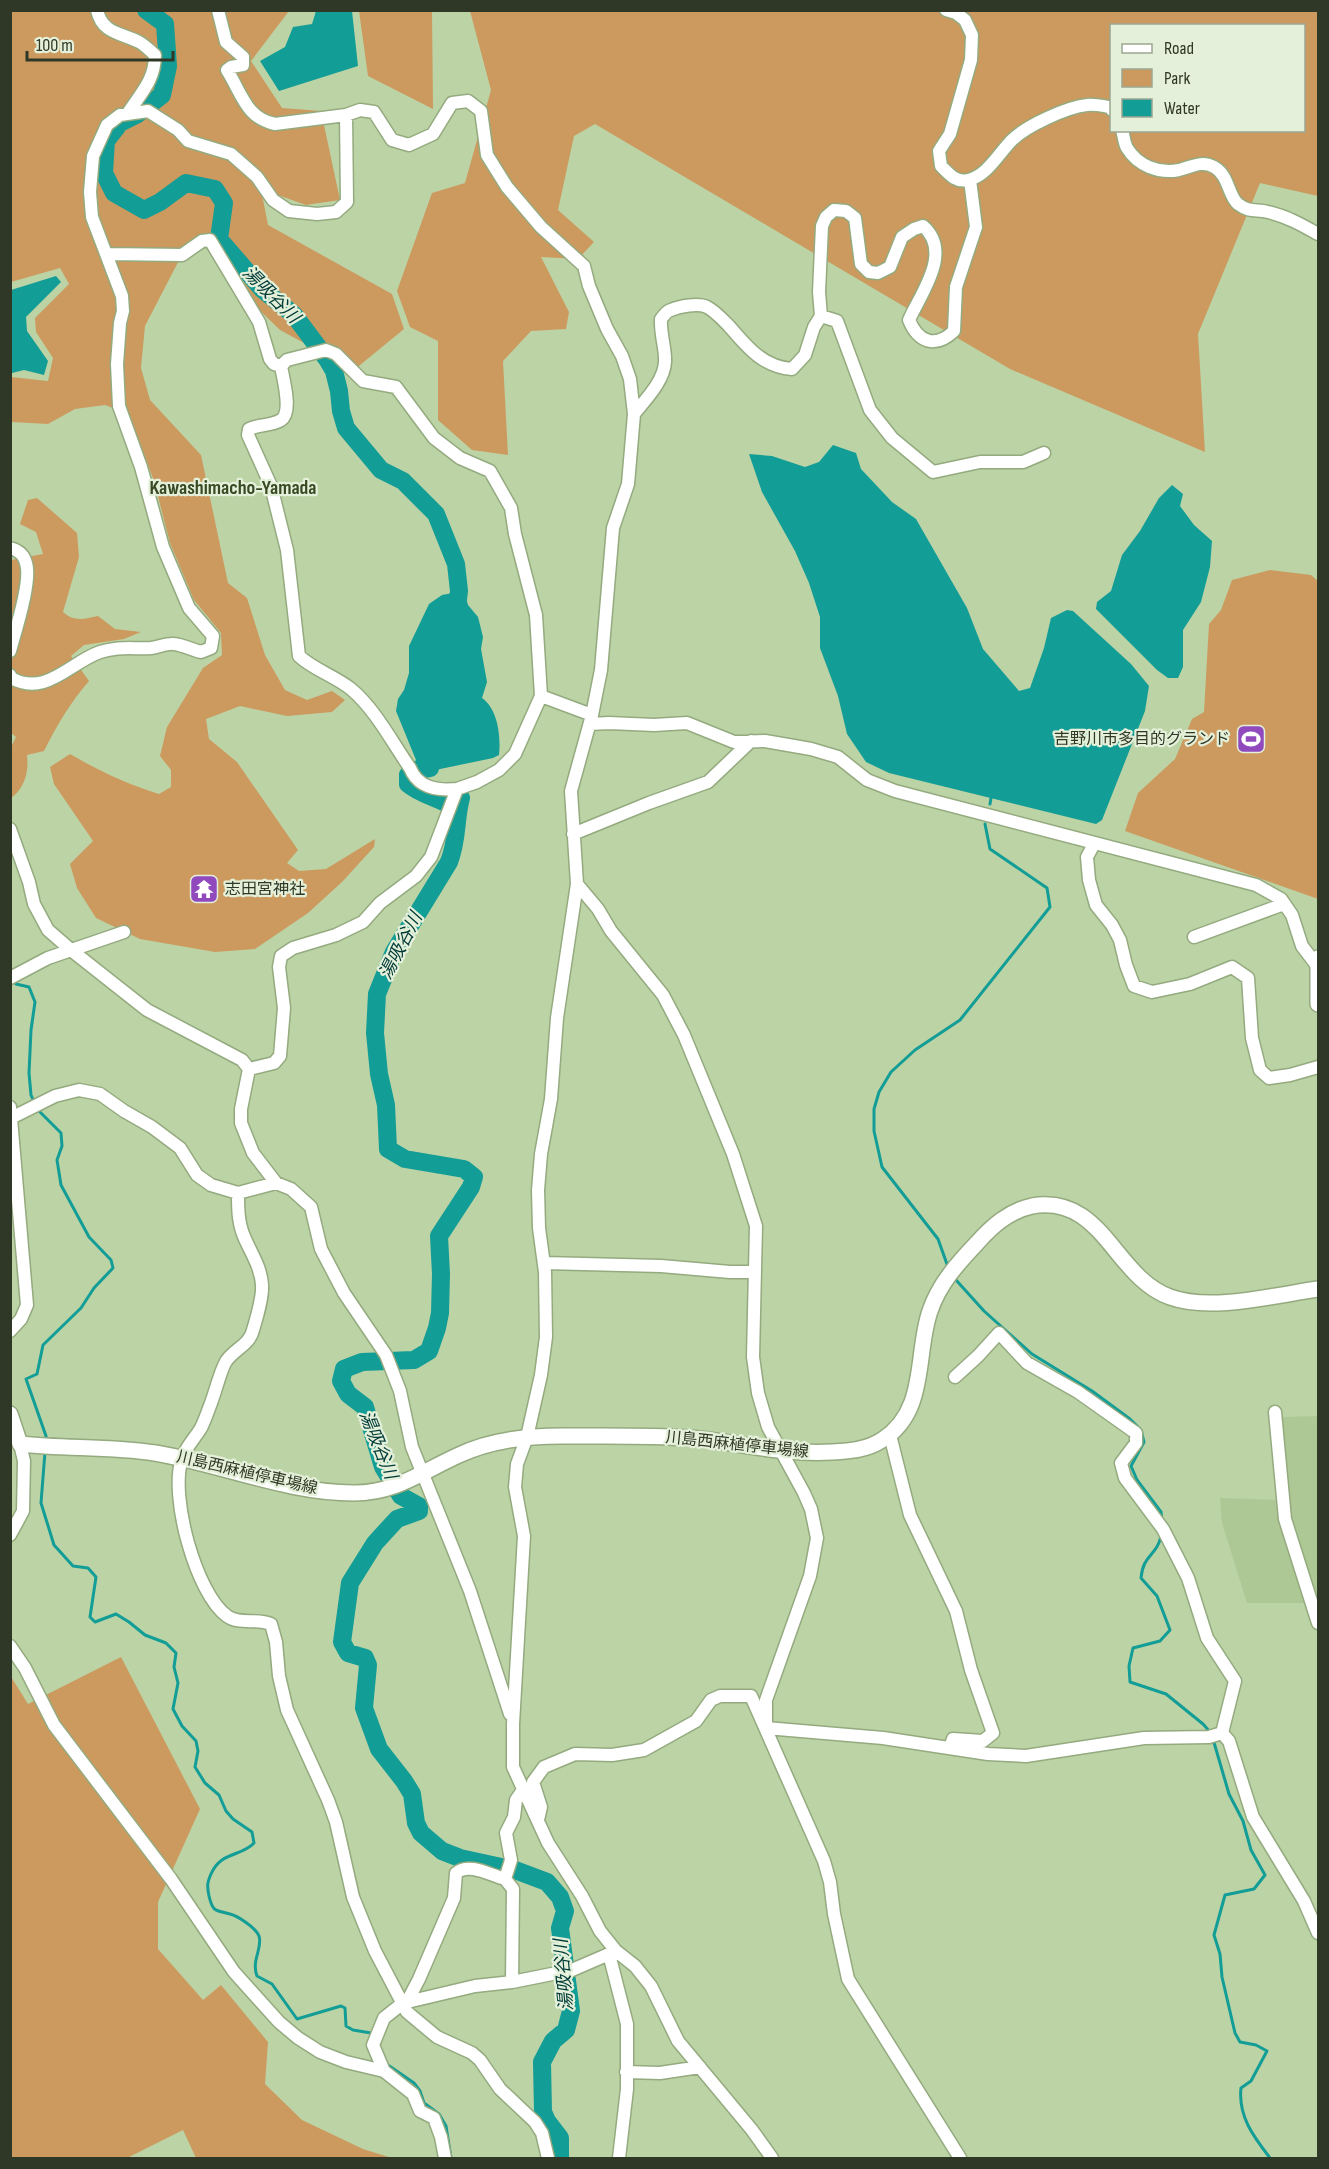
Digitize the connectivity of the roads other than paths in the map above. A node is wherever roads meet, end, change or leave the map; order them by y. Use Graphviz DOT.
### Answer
graph roads {
  1 [pos="97,10"];
  2 [pos="218,10"];
  3 [pos="946,10"];
  4 [pos="1110,107"];
  5 [pos="131,112"];
  6 [pos="346,115"];
  7 [pos="1122,132"];
  8 [pos="970,180"];
  9 [pos="1318,234"];
  10 [pos="107,254"];
  11 [pos="821,316"];
  12 [pos="281,366"];
  13 [pos="634,414"];
  14 [pos="1044,453"];
  15 [pos="10,548"];
  16 [pos="10,651"];
  17 [pos="10,675"];
  18 [pos="541,696"];
  19 [pos="591,720"];
  20 [pos="751,741"];
  21 [pos="457,789"];
  22 [pos="10,829"];
  23 [pos="573,834"];
  24 [pos="1094,844"];
  25 [pos="577,884"];
  26 [pos="1284,904"];
  27 [pos="124,932"];
  28 [pos="1194,937"];
  29 [pos="71,950"];
  30 [pos="1318,958"];
  31 [pos="1318,967"];
  32 [pos="10,978"];
  33 [pos="1318,1004"];
  34 [pos="1318,1067"];
  35 [pos="249,1069"];
  36 [pos="11,1113"];
  37 [pos="276,1183"];
  38 [pos="238,1193"];
  39 [pos="544,1263"];
  40 [pos="754,1272"];
  41 [pos="1318,1289"];
  42 [pos="10,1331"];
  43 [pos="955,1377"];
  44 [pos="1275,1413"];
  45 [pos="10,1414"];
  46 [pos="890,1435"];
  47 [pos="527,1437"];
  48 [pos="20,1444"];
  49 [pos="781,1451"];
  50 [pos="182,1458"];
  51 [pos="423,1475"];
  52 [pos="10,1535"];
  53 [pos="1318,1623"];
  54 [pos="10,1646"];
  55 [pos="513,1724"];
  56 [pos="765,1728"];
  57 [pos="1216,1735"];
  58 [pos="950,1748"];
  59 [pos="523,1790"];
  60 [pos="538,1820"];
  61 [pos="505,1876"];
  62 [pos="1318,1933"];
  63 [pos="613,1953"];
  64 [pos="513,1982"];
  65 [pos="405,2002"];
  66 [pos="700,2067"];
  67 [pos="384,2071"];
  68 [pos="627,2072"];
  69 [pos="445,2158"];
  70 [pos="548,2158"];
  71 [pos="619,2158"];
  72 [pos="772,2158"];
  73 [pos="960,2158"];
  1 -- 5 [label="street"];
  2 -- 6 [label="street"];
  3 -- 8 [label="street"];
  4 -- 8 [label="street"];
  5 -- 6 [label="street"];
  5 -- 10 [label="street"];
  6 -- 13 [label="street"];
  7 -- 9 [label="street"];
  8 -- 11 [label="street"];
  10 -- 12 [label="street"];
  10 -- 17 [label="street"];
  11 -- 13 [label="street"];
  11 -- 14 [label="street"];
  12 -- 18 [label="street"];
  12 -- 21 [label="street"];
  13 -- 19 [label="street"];
  15 -- 16 [label="street"];
  18 -- 19 [label="street"];
  18 -- 21 [label="street"];
  19 -- 20 [label="street"];
  19 -- 23 [label="street"];
  20 -- 23 [label="street"];
  20 -- 24 [label="street"];
  21 -- 35 [label="street"];
  22 -- 29 [label="street"];
  23 -- 25 [label="street"];
  24 -- 26 [label="street"];
  24 -- 34 [label="street"];
  25 -- 39 [label="street"];
  25 -- 40 [label="street"];
  26 -- 28 [label="street"];
  26 -- 31 [label="street"];
  27 -- 29 [label="street"];
  29 -- 32 [label="street"];
  29 -- 35 [label="street"];
  30 -- 31 [label="main road"];
  31 -- 33 [label="main road"];
  35 -- 37 [label="street"];
  36 -- 38 [label="street"];
  36 -- 42 [label="street"];
  37 -- 38 [label="street"];
  37 -- 51 [label="street"];
  38 -- 50 [label="street"];
  39 -- 40 [label="street"];
  39 -- 47 [label="street"];
  40 -- 49 [label="street"];
  41 -- 46 [label="main road, 川島西麻植停車場線"];
  43 -- 57 [label="street"];
  44 -- 53 [label="street"];
  45 -- 48 [label="main road"];
  46 -- 49 [label="main road, 川島西麻植停車場線"];
  46 -- 58 [label="street"];
  47 -- 49 [label="main road, 川島西麻植停車場線"];
  47 -- 51 [label="main road, 川島西麻植停車場線"];
  47 -- 55 [label="street"];
  48 -- 50 [label="main road, 川島西麻植停車場線"];
  48 -- 52 [label="street"];
  49 -- 56 [label="street"];
  50 -- 51 [label="main road, 川島西麻植停車場線"];
  50 -- 65 [label="street"];
  51 -- 55 [label="street"];
  54 -- 67 [label="street"];
  55 -- 59 [label="street"];
  56 -- 58 [label="street"];
  56 -- 60 [label="street"];
  56 -- 73 [label="street"];
  57 -- 58 [label="street"];
  57 -- 62 [label="street"];
  59 -- 60 [label="street"];
  59 -- 61 [label="street"];
  60 -- 63 [label="street"];
  61 -- 64 [label="street"];
  61 -- 65 [label="street"];
  63 -- 64 [label="street"];
  63 -- 66 [label="street"];
  63 -- 68 [label="street"];
  64 -- 65 [label="street"];
  65 -- 67 [label="street"];
  65 -- 70 [label="street"];
  66 -- 68 [label="street"];
  66 -- 72 [label="street"];
  67 -- 69 [label="street"];
  68 -- 71 [label="street"];
}
